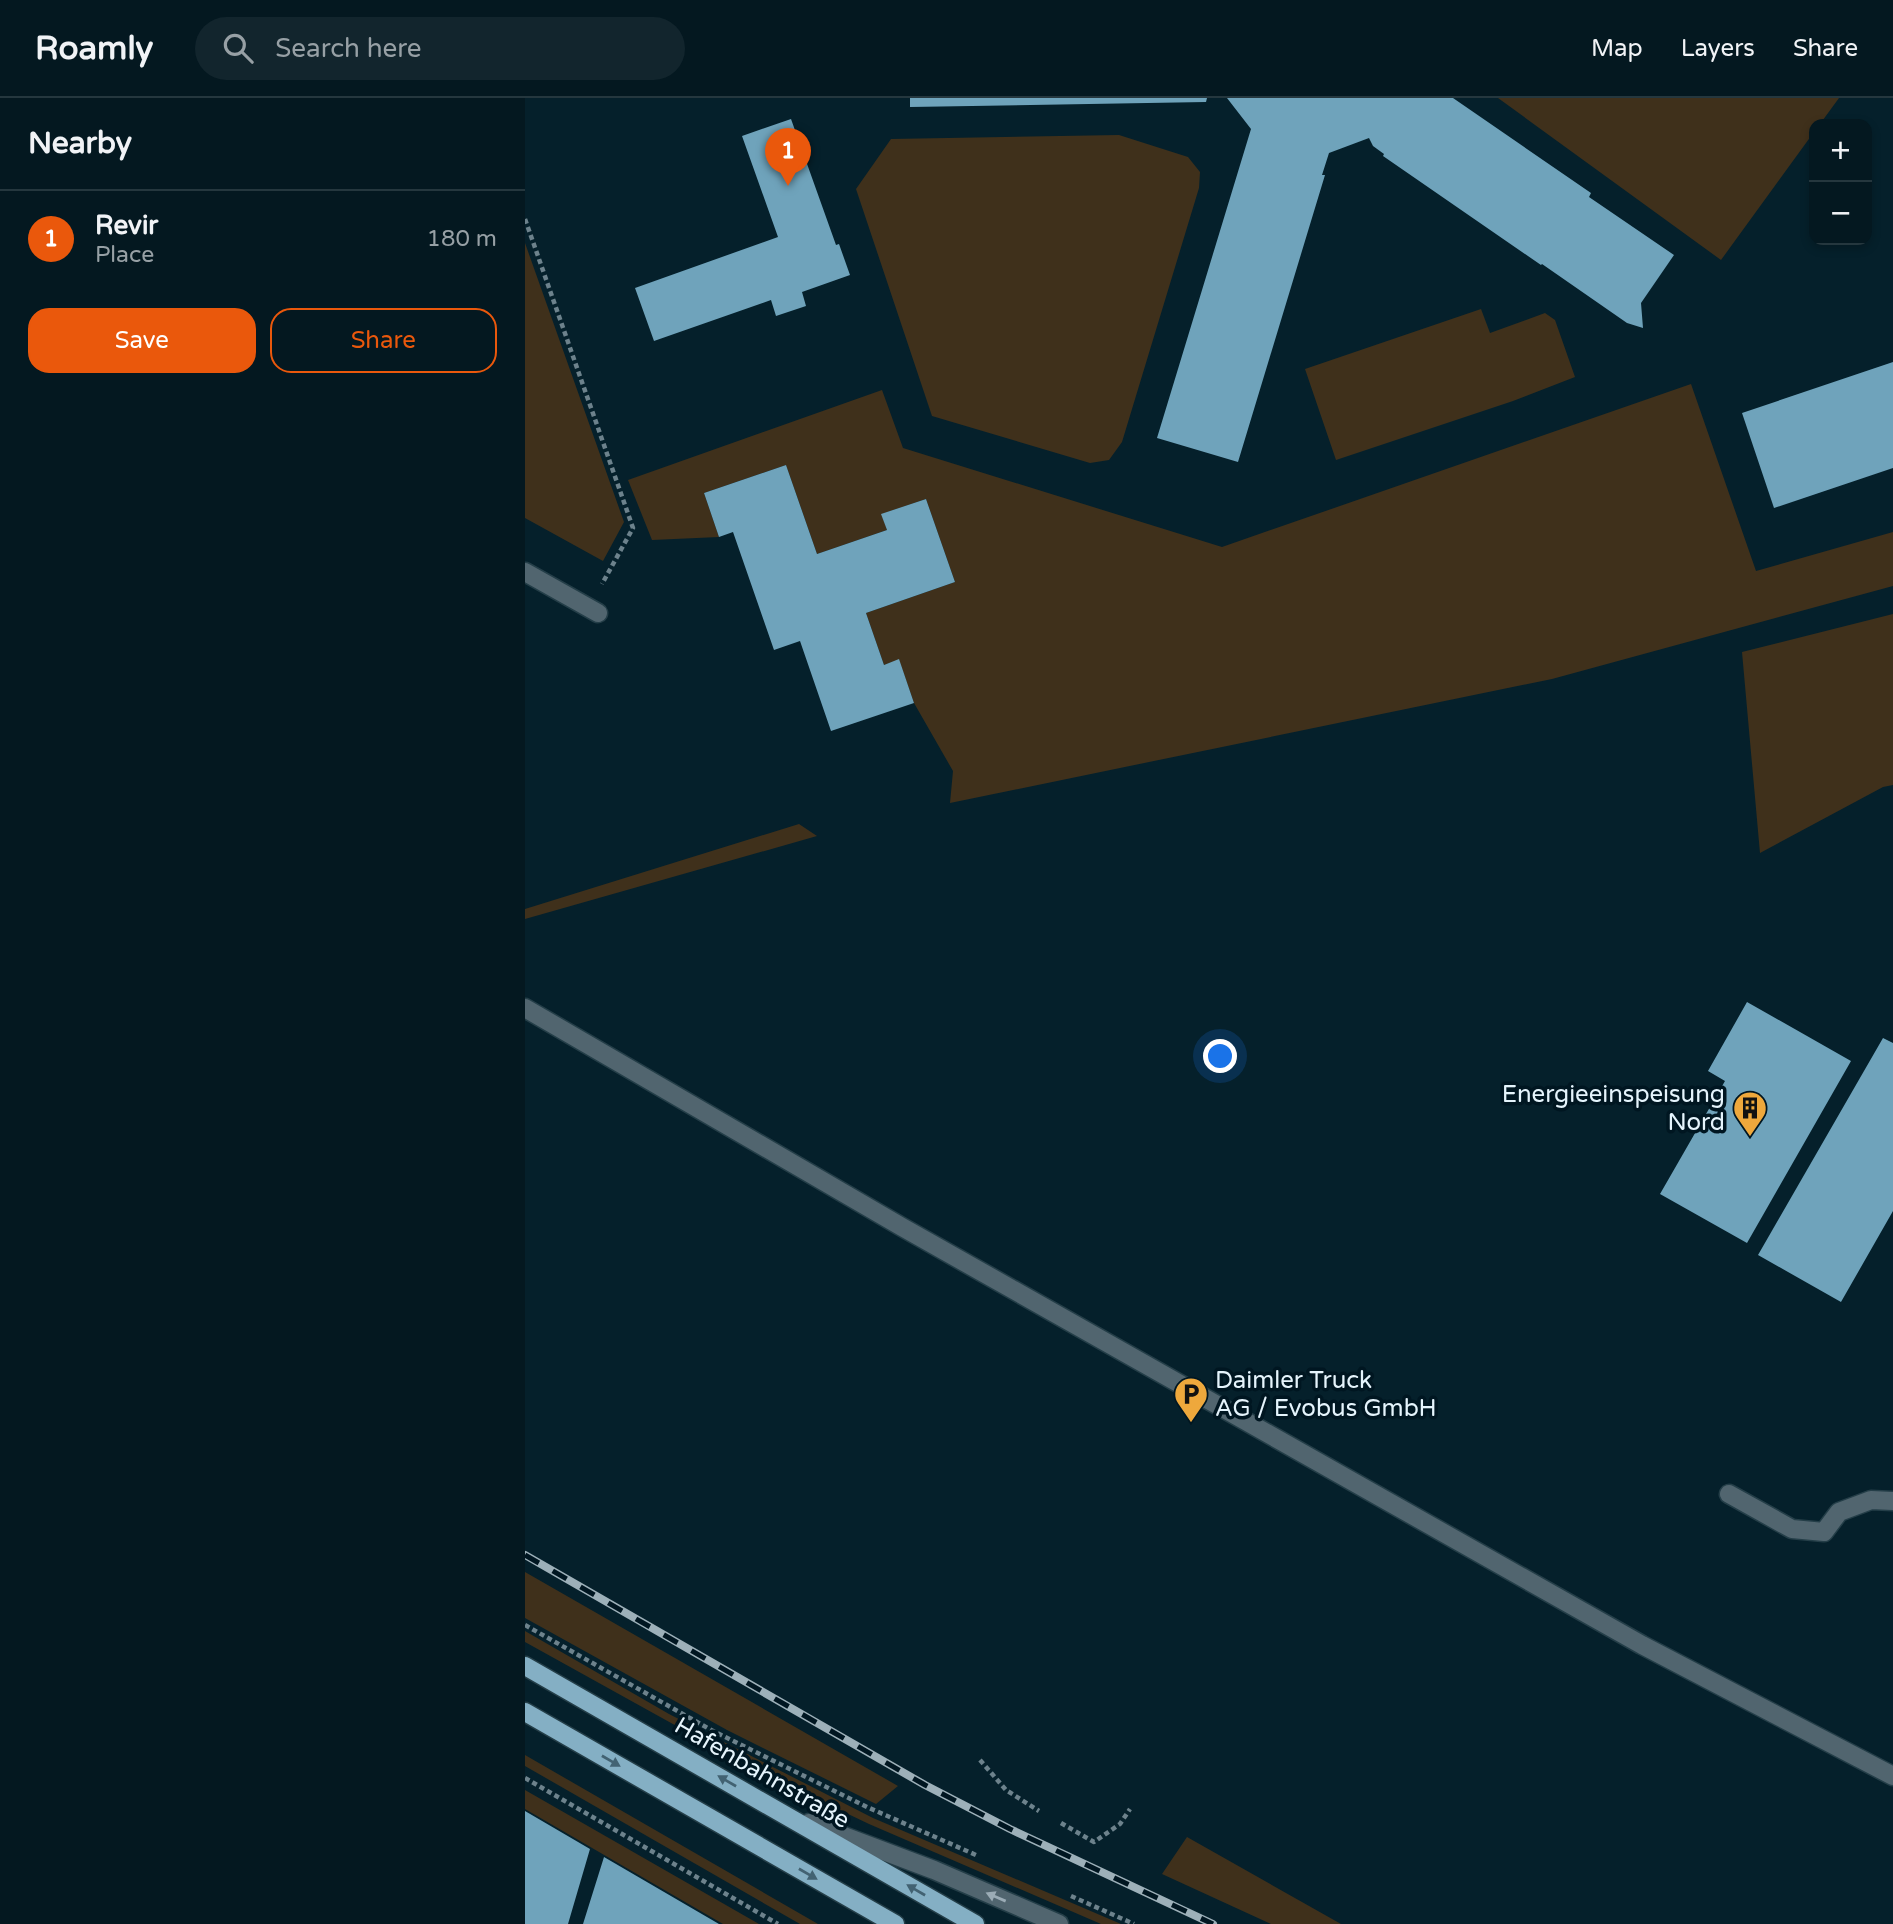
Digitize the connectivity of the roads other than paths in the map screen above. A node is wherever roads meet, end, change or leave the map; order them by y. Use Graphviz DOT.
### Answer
graph roads {
  1 [pos="525,572"];
  2 [pos="594,610"];
  3 [pos="525,1008"];
  4 [pos="1729,1494"];
  5 [pos="1893,1501"];
  6 [pos="525,1666"];
  7 [pos="525,1712"];
  8 [pos="1893,1776"];
  9 [pos="787,1814"];
  10 [pos="895,1924"];
  11 [pos="975,1924"];
  12 [pos="1059,1924"];
  1 -- 2 [label="street"];
  3 -- 8 [label="street"];
  4 -- 5 [label="street"];
  9 -- 6 [label="main road, Hafenbahnstraße, one-way"];
  7 -- 10 [label="main road, one-way"];
  11 -- 9 [label="main road, Hafenbahnstraße, one-way"];
  12 -- 9 [label="street, one-way"];
}
